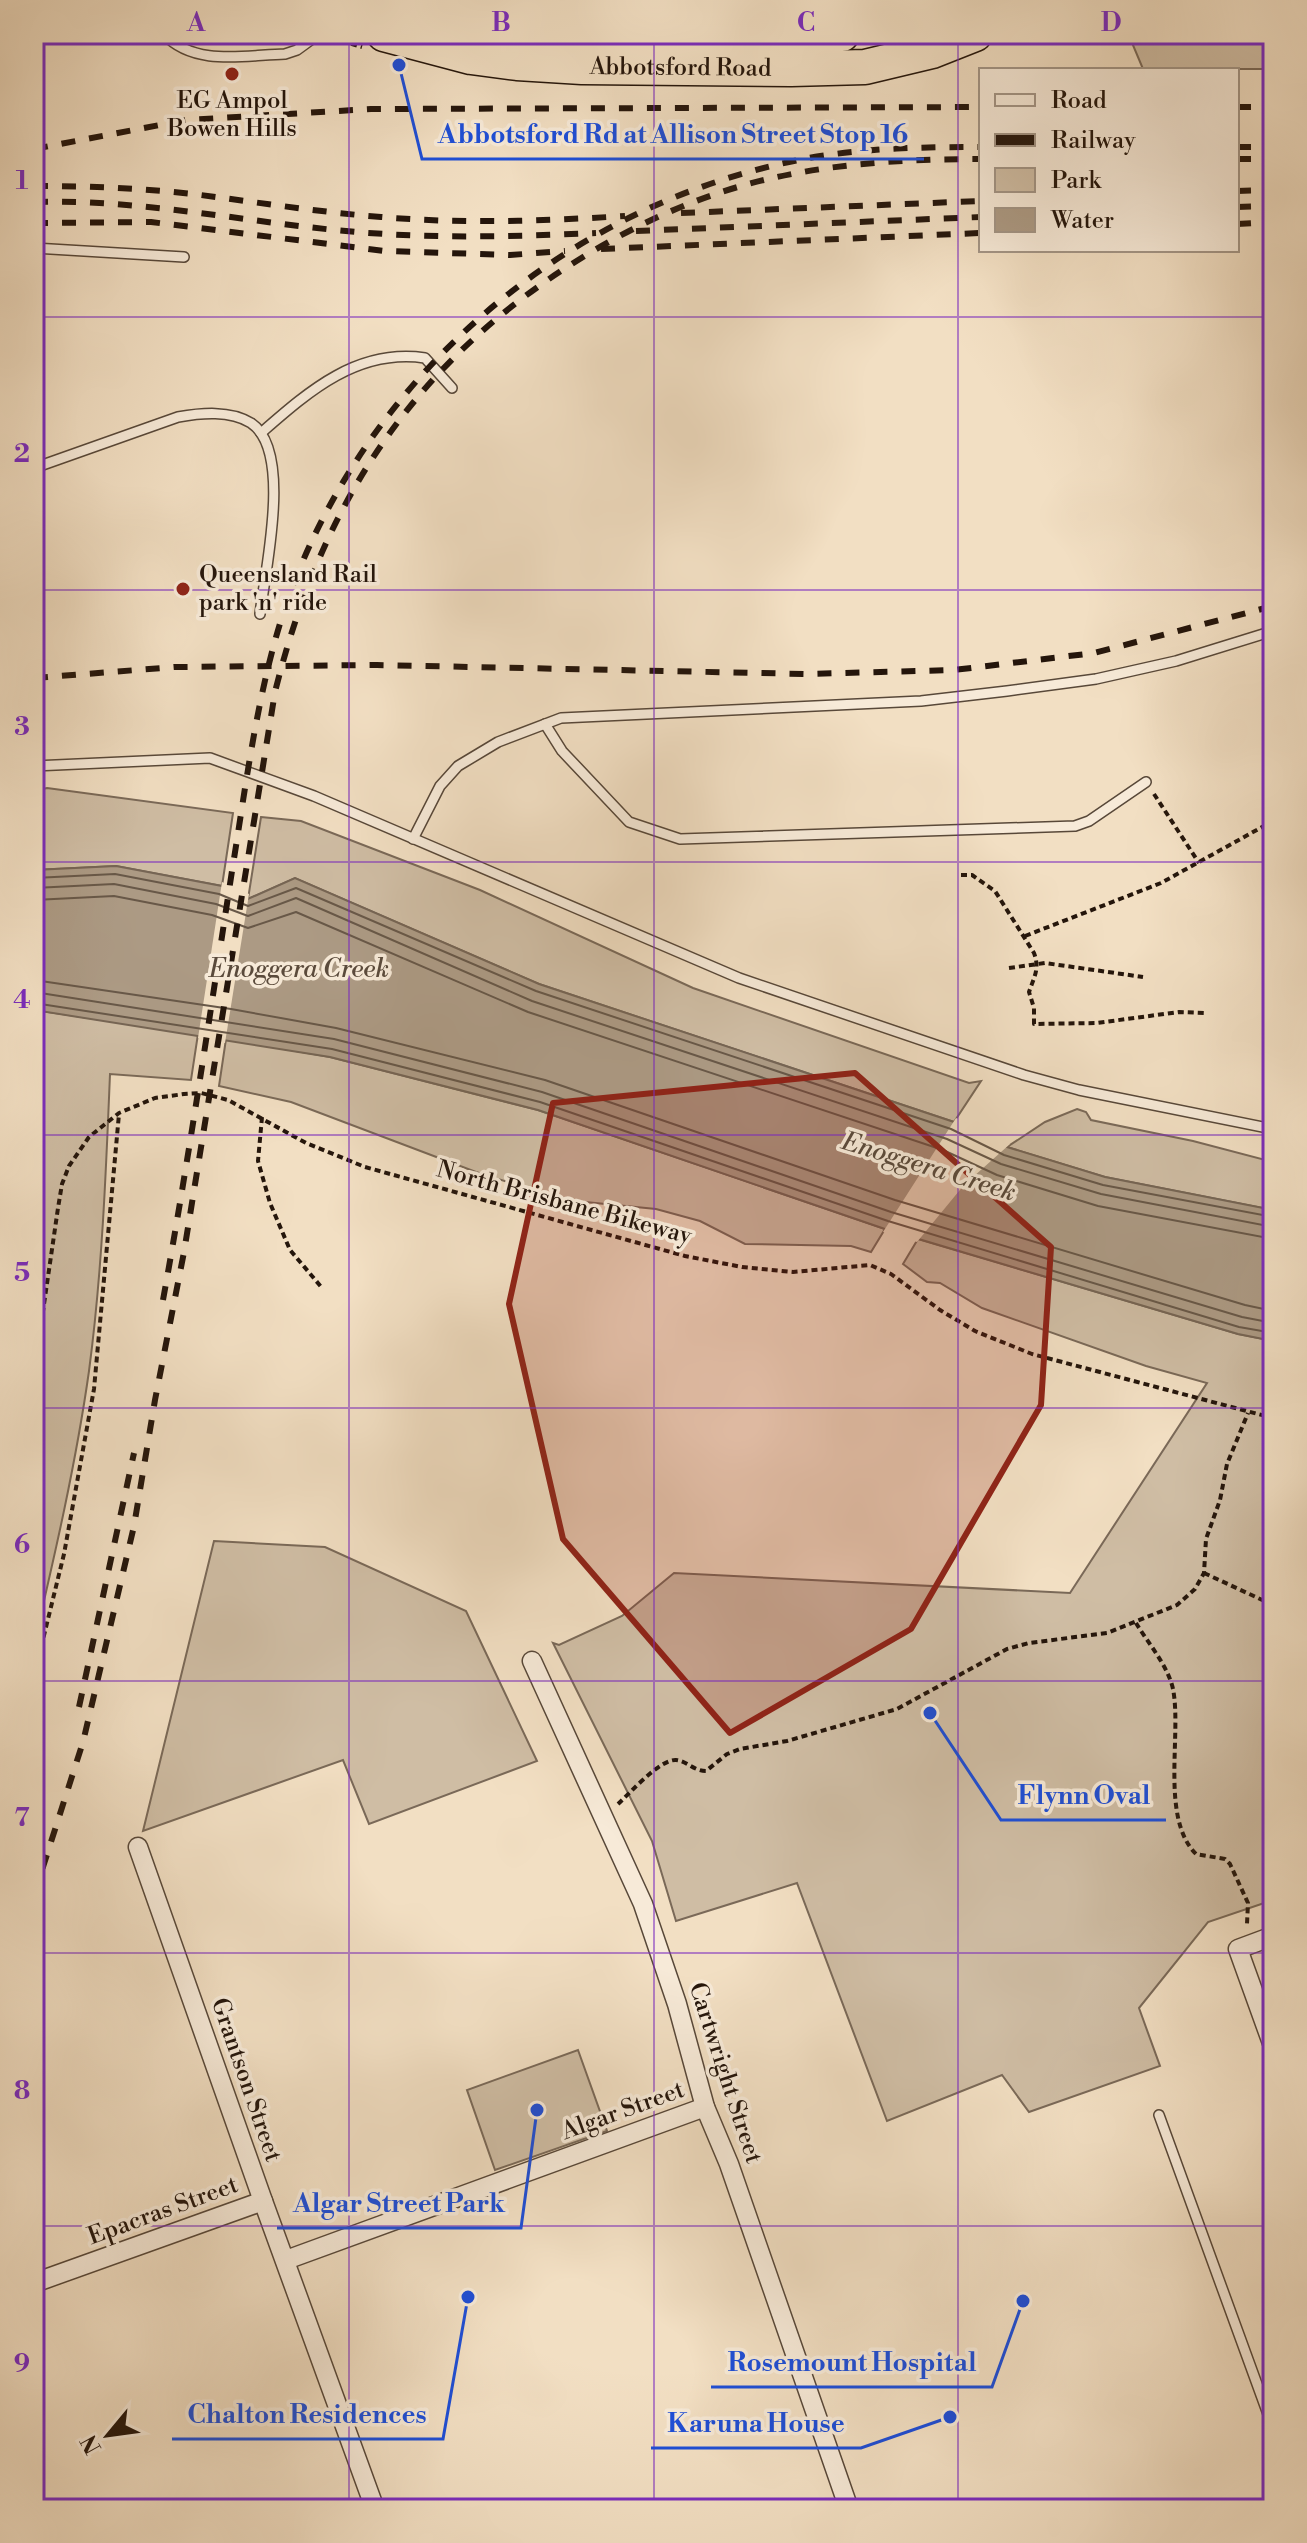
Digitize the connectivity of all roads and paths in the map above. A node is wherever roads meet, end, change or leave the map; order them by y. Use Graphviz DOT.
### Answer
graph roads {
  1 [pos="164,34"];
  2 [pos="319,34"];
  3 [pos="384,34"];
  4 [pos="497,34"];
  5 [pos="842,34"];
  6 [pos="975,34"];
  7 [pos="34,248"];
  8 [pos="184,257"];
  9 [pos="452,388"];
  10 [pos="261,433"];
  11 [pos="38,467"];
  12 [pos="260,614"];
  13 [pos="1273,631"];
  14 [pos="545,724"];
  15 [pos="34,766"];
  16 [pos="1146,782"];
  17 [pos="1273,821"];
  18 [pos="413,839"];
  19 [pos="1199,863"];
  20 [pos="961,875"];
  21 [pos="1024,936"];
  22 [pos="1038,963"];
  23 [pos="1009,968"];
  24 [pos="1143,977"];
  25 [pos="1207,1013"];
  26 [pos="119,1113"];
  27 [pos="262,1117"];
  28 [pos="1273,1129"];
  29 [pos="323,1289"];
  30 [pos="34,1373"];
  31 [pos="1248,1413"];
  32 [pos="1273,1418"];
  33 [pos="1204,1573"];
  34 [pos="1273,1605"];
  35 [pos="1136,1623"];
  36 [pos="532,1661"];
  37 [pos="34,1676"];
  38 [pos="618,1804"];
  39 [pos="138,1847"];
  40 [pos="1273,1936"];
  41 [pos="1238,1949"];
  42 [pos="1273,2046"];
  43 [pos="705,2107"];
  44 [pos="1159,2115"];
  45 [pos="263,2201"];
  46 [pos="286,2260"];
  47 [pos="34,2283"];
  48 [pos="1273,2428"];
  49 [pos="375,2509"];
  50 [pos="849,2509"];
  1 -- 2 [label="lane"];
  3 -- 6 [label="highway, Abbotsford Road"];
  4 -- 5 [label="highway"];
  7 -- 8 [label="lane"];
  9 -- 10 [label="lane"];
  10 -- 11 [label="lane"];
  10 -- 12 [label="lane"];
  13 -- 14 [label="lane"];
  14 -- 16 [label="lane"];
  14 -- 18 [label="lane"];
  15 -- 18 [label="lane"];
  16 -- 19 [label="path"];
  17 -- 19 [label="path"];
  18 -- 28 [label="lane"];
  19 -- 21 [label="path"];
  20 -- 21 [label="path"];
  21 -- 22 [label="path"];
  22 -- 23 [label="path"];
  22 -- 24 [label="path"];
  22 -- 25 [label="path"];
  26 -- 27 [label="path, North Brisbane Bikeway"];
  26 -- 30 [label="path, North Brisbane Bikeway"];
  26 -- 37 [label="path"];
  27 -- 29 [label="path"];
  27 -- 31 [label="path, North Brisbane Bikeway"];
  31 -- 32 [label="path, North Brisbane Bikeway"];
  31 -- 33 [label="path"];
  33 -- 34 [label="path"];
  33 -- 35 [label="path"];
  35 -- 38 [label="path"];
  35 -- 41 [label="path"];
  36 -- 43 [label="street, Cartwright Street"];
  39 -- 45 [label="street, Grantson Street"];
  40 -- 41 [label="street"];
  41 -- 42 [label="street"];
  43 -- 46 [label="street, Algar Street"];
  43 -- 50 [label="street, Cartwright Street"];
  44 -- 48 [label="lane"];
  45 -- 46 [label="street, Grantson Street"];
  45 -- 47 [label="street, Epacras Street"];
  46 -- 49 [label="street, Grantson Street"];
}
